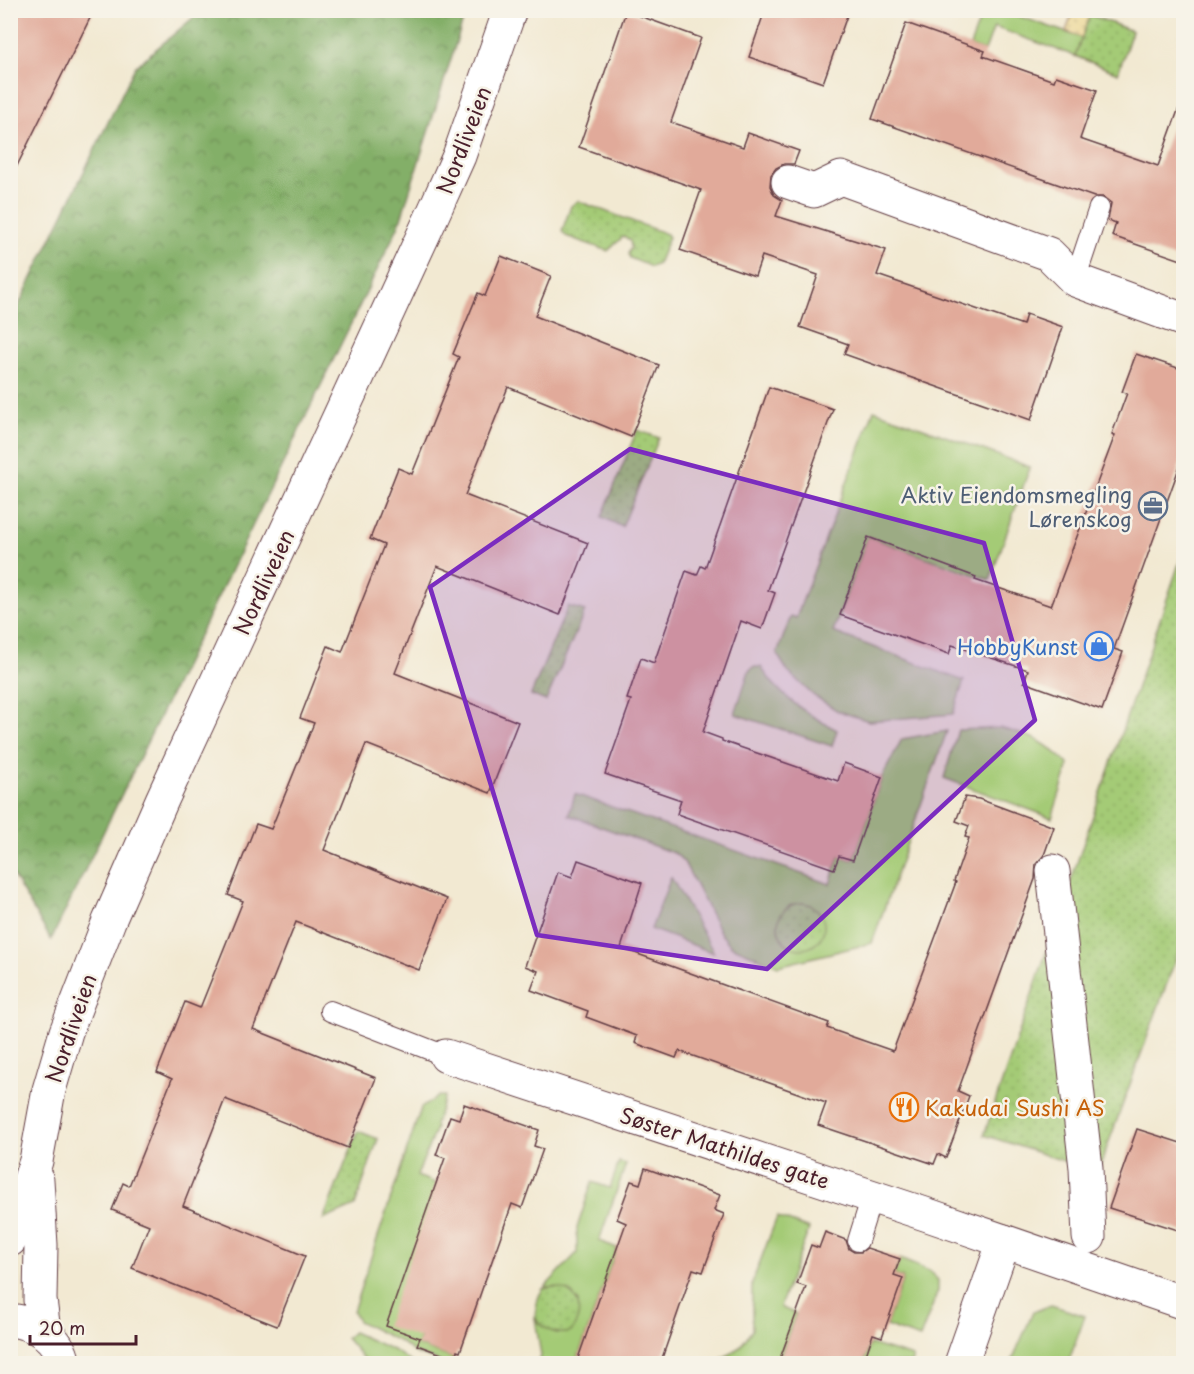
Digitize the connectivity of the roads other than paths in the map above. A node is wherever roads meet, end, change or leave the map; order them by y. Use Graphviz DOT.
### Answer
graph roads {
  1 [pos="510,10"];
  2 [pos="788,182"];
  3 [pos="1099,208"];
  4 [pos="1075,280"];
  5 [pos="1184,320"];
  6 [pos="1053,871"];
  7 [pos="330,1011"];
  8 [pos="446,1056"];
  9 [pos="36,1161"];
  10 [pos="872,1196"];
  11 [pos="1089,1237"];
  12 [pos="10,1240"];
  13 [pos="858,1240"];
  14 [pos="1004,1241"];
  15 [pos="1184,1303"];
  16 [pos="10,1320"];
  17 [pos="44,1331"];
  18 [pos="66,1362"];
  19 [pos="961,1364"];
  1 -- 9 [label="street, Nordliveien"];
  2 -- 4 [label="street"];
  3 -- 4 [label="lane"];
  4 -- 5 [label="street"];
  6 -- 11 [label="street"];
  7 -- 8 [label="lane"];
  8 -- 10 [label="street, Søster Mathildes gate"];
  9 -- 12 [label="street, Nordliveien"];
  9 -- 17 [label="street, Nordliveien"];
  10 -- 13 [label="lane"];
  10 -- 14 [label="street, Søster Mathildes gate"];
  14 -- 15 [label="street, Søster Mathildes gate"];
  14 -- 19 [label="street"];
  16 -- 17 [label="street"];
  17 -- 18 [label="street"];
}
